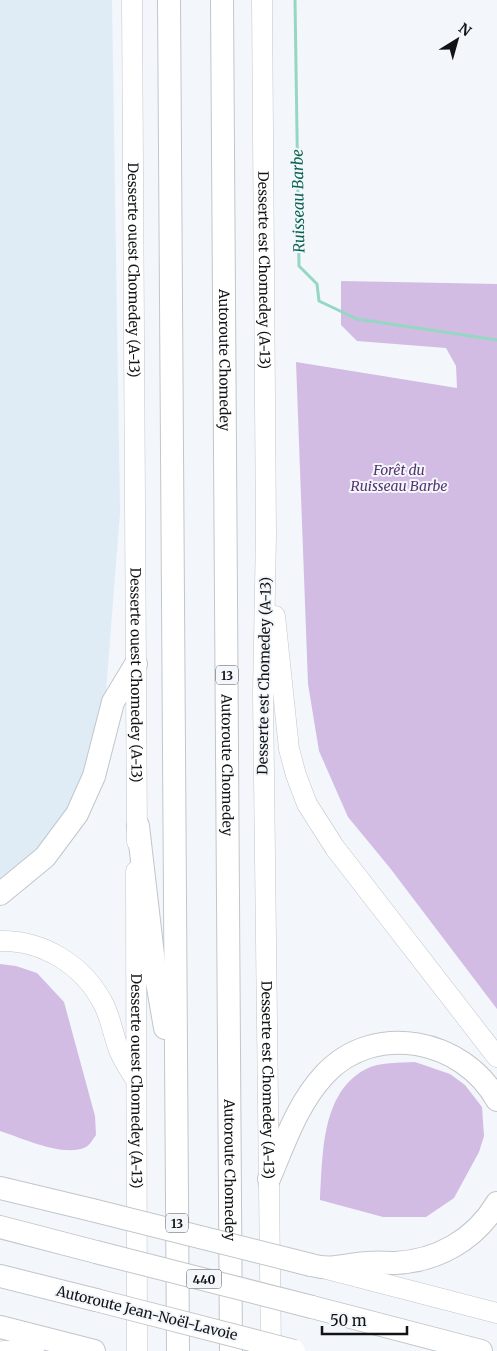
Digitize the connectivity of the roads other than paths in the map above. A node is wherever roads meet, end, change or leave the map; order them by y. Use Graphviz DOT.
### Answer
graph roads {
  1 [pos="132,0"];
  2 [pos="170,0"];
  3 [pos="222,0"];
  4 [pos="262,0"];
  5 [pos="266,534"];
  6 [pos="136,664"];
  7 [pos="138,826"];
  8 [pos="0,894"];
  9 [pos="0,941"];
  10 [pos="497,1057"];
  11 [pos="136,1080"];
  12 [pos="176,1095"];
  13 [pos="497,1100"];
  14 [pos="0,1178"];
  15 [pos="269,1178"];
  16 [pos="0,1188"];
  17 [pos="30,1195"];
  18 [pos="497,1203"];
  19 [pos="0,1227"];
  20 [pos="319,1267"];
  21 [pos="0,1276"];
  22 [pos="497,1313"];
  23 [pos="0,1327"];
  24 [pos="4,1351"];
  25 [pos="34,1351"];
  26 [pos="94,1351"];
  27 [pos="137,1351"];
  28 [pos="178,1351"];
  29 [pos="231,1351"];
  30 [pos="271,1351"];
  31 [pos="294,1351"];
  32 [pos="481,1351"];
  1 -- 6 [label="main road, Desserte ouest Chomedey (A-13)"];
  2 -- 12 [label="highway, 13"];
  3 -- 29 [label="highway, Autoroute Chomedey / 13"];
  4 -- 5 [label="main road, Desserte est Chomedey (A-13)"];
  5 -- 10 [label="main road"];
  5 -- 15 [label="main road, Desserte est Chomedey (A-13)"];
  6 -- 7 [label="main road, Desserte ouest Chomedey (A-13)"];
  6 -- 8 [label="highway"];
  7 -- 11 [label="main road, Desserte ouest Chomedey (A-13)"];
  7 -- 12 [label="highway"];
  9 -- 11 [label="main road"];
  11 -- 27 [label="main road, Desserte ouest Chomedey (A-13)"];
  12 -- 28 [label="highway, 13"];
  13 -- 15 [label="highway"];
  14 -- 17 [label="main road"];
  15 -- 30 [label="main road, Desserte est Chomedey (A-13)"];
  16 -- 17 [label="highway"];
  17 -- 20 [label="highway, bridge"];
  18 -- 20 [label="highway"];
  19 -- 32 [label="highway, 440, bridge"];
  20 -- 22 [label="main road"];
  21 -- 31 [label="highway, Autoroute Jean-Noël-Lavoie, bridge"];
  23 -- 26 [label="highway"];
  24 -- 25 [label="main road"];
}
